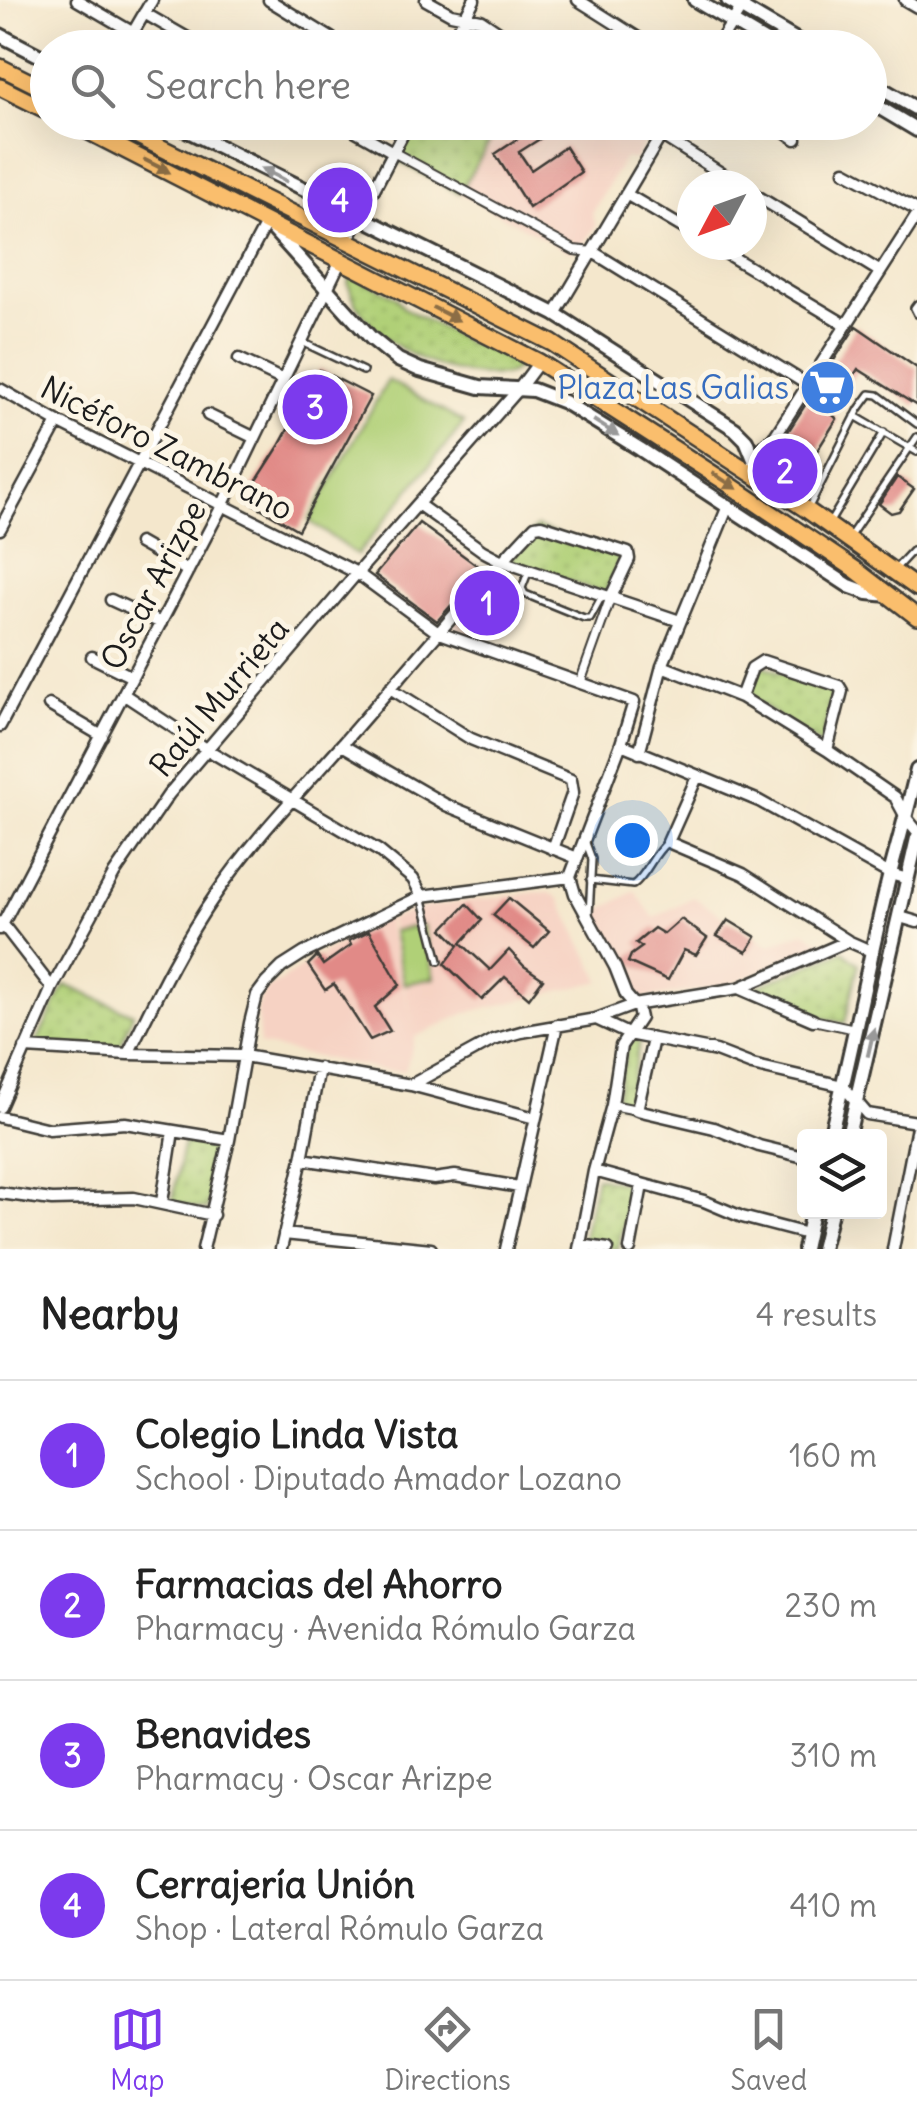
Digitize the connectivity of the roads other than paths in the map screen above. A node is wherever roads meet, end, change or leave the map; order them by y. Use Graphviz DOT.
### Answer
graph roads {
  1 [pos="76,0"];
  2 [pos="152,0"];
  3 [pos="268,0"];
  4 [pos="426,0"];
  5 [pos="474,0"];
  6 [pos="578,0"];
  7 [pos="696,0"];
  8 [pos="728,0"];
  9 [pos="905,0"];
  10 [pos="743,4"];
  11 [pos="917,7"];
  12 [pos="144,13"];
  13 [pos="466,16"];
  14 [pos="732,22"];
  15 [pos="128,30"];
  16 [pos="133,30"];
  17 [pos="174,30"];
  18 [pos="317,30"];
  19 [pos="459,30"];
  20 [pos="495,30"];
  21 [pos="626,30"];
  22 [pos="727,30"];
  23 [pos="746,30"];
  24 [pos="783,30"];
  25 [pos="0,35"];
  26 [pos="30,51"];
  27 [pos="0,67"];
  28 [pos="30,82"];
  29 [pos="0,87"];
  30 [pos="887,92"];
  31 [pos="30,102"];
  32 [pos="917,109"];
  33 [pos="887,112"];
  34 [pos="917,130"];
  35 [pos="105,140"];
  36 [pos="147,140"];
  37 [pos="206,140"];
  38 [pos="372,140"];
  39 [pos="399,140"];
  40 [pos="658,140"];
  41 [pos="667,140"];
  42 [pos="393,152"];
  43 [pos="716,170"];
  44 [pos="845,171"];
  45 [pos="626,194"];
  46 [pos="767,202"];
  47 [pos="917,212"];
  48 [pos="360,218"];
  49 [pos="267,222"];
  50 [pos="677,224"];
  51 [pos="348,241"];
  52 [pos="593,252"];
  53 [pos="341,260"];
  54 [pos="737,260"];
  55 [pos="879,271"];
  56 [pos="327,289"];
  57 [pos="917,304"];
  58 [pos="555,314"];
  59 [pos="917,314"];
  60 [pos="846,325"];
  61 [pos="302,342"];
  62 [pos="238,359"];
  63 [pos="539,362"];
  64 [pos="363,371"];
  65 [pos="283,380"];
  66 [pos="808,385"];
  67 [pos="0,389"];
  68 [pos="518,390"];
  69 [pos="208,415"];
  70 [pos="855,416"];
  71 [pos="58,422"];
  72 [pos="917,424"];
  73 [pos="884,432"];
  74 [pos="917,437"];
  75 [pos="255,438"];
  76 [pos="910,447"];
  77 [pos="917,452"];
  78 [pos="754,456"];
  79 [pos="140,464"];
  80 [pos="763,482"];
  81 [pos="223,504"];
  82 [pos="418,505"];
  83 [pos="728,506"];
  84 [pos="808,510"];
  85 [pos="828,525"];
  86 [pos="0,529"];
  87 [pos="848,538"];
  88 [pos="139,544"];
  89 [pos="912,551"];
  90 [pos="502,560"];
  91 [pos="529,570"];
  92 [pos="188,571"];
  93 [pos="894,571"];
  94 [pos="357,573"];
  95 [pos="917,588"];
  96 [pos="888,596"];
  97 [pos="606,598"];
  98 [pos="111,600"];
  99 [pos="917,618"];
  100 [pos="680,621"];
  101 [pos="160,623"];
  102 [pos="438,632"];
  103 [pos="92,657"];
  104 [pos="662,666"];
  105 [pos="132,677"];
  106 [pos="580,683"];
  107 [pos="390,688"];
  108 [pos="123,694"];
  109 [pos="741,697"];
  110 [pos="49,705"];
  111 [pos="0,726"];
  112 [pos="102,736"];
  113 [pos="342,744"];
  114 [pos="621,744"];
  115 [pos="208,750"];
  116 [pos="828,750"];
  117 [pos="639,753"];
  118 [pos="917,770"];
  119 [pos="697,777"];
  120 [pos="291,798"];
  121 [pos="906,818"];
  122 [pos="917,835"];
  123 [pos="584,840"];
  124 [pos="668,842"];
  125 [pos="553,849"];
  126 [pos="577,858"];
  127 [pos="915,858"];
  128 [pos="890,874"];
  129 [pos="570,878"];
  130 [pos="908,879"];
  131 [pos="590,880"];
  132 [pos="422,896"];
  133 [pos="900,917"];
  134 [pos="589,918"];
  135 [pos="917,922"];
  136 [pos="1,925"];
  137 [pos="848,942"];
  138 [pos="873,952"];
  139 [pos="439,961"];
  140 [pos="52,988"];
  141 [pos="739,988"];
  142 [pos="634,1005"];
  143 [pos="596,1019"];
  144 [pos="813,1020"];
  145 [pos="558,1026"];
  146 [pos="855,1029"];
  147 [pos="628,1034"];
  148 [pos="653,1039"];
  149 [pos="26,1048"];
  150 [pos="128,1054"];
  151 [pos="244,1056"];
  152 [pos="319,1068"];
  153 [pos="411,1085"];
  154 [pos="844,1086"];
  155 [pos="857,1101"];
  156 [pos="612,1105"];
  157 [pos="0,1107"];
  158 [pos="637,1110"];
  159 [pos="0,1117"];
  160 [pos="535,1118"];
  161 [pos="917,1125"];
  162 [pos="832,1129"];
  163 [pos="850,1129"];
  164 [pos="172,1131"];
  165 [pos="229,1140"];
  166 [pos="797,1156"];
  167 [pos="302,1160"];
  168 [pos="594,1171"];
  169 [pos="642,1185"];
  170 [pos="519,1187"];
  171 [pos="0,1192"];
  172 [pos="162,1202"];
  173 [pos="213,1214"];
  174 [pos="828,1219"];
  175 [pos="284,1234"];
  176 [pos="805,1242"];
  177 [pos="580,1247"];
  178 [pos="203,1249"];
  179 [pos="281,1249"];
  180 [pos="432,1249"];
  181 [pos="506,1249"];
  182 [pos="608,1249"];
  183 [pos="630,1249"];
  184 [pos="822,1249"];
  185 [pos="893,1249"];
  1 -- 15 [label="street"];
  2 -- 12 [label="street"];
  3 -- 18 [label="street"];
  4 -- 13 [label="street"];
  5 -- 13 [label="street"];
  6 -- 21 [label="street"];
  7 -- 14 [label="street"];
  8 -- 10 [label="street"];
  9 -- 11 [label="street"];
  10 -- 14 [label="street"];
  10 -- 24 [label="street"];
  12 -- 16 [label="street"];
  12 -- 17 [label="street"];
  13 -- 19 [label="street"];
  13 -- 20 [label="street"];
  14 -- 22 [label="street"];
  14 -- 23 [label="street"];
  25 -- 26 [label="street"];
  27 -- 28 [label="main road"];
  29 -- 31 [label="main road"];
  30 -- 32 [label="street"];
  33 -- 34 [label="street"];
  35 -- 49 [label="main road, one-way"];
  36 -- 51 [label="main road"];
  48 -- 37 [label="street, one-way"];
  38 -- 42 [label="street"];
  39 -- 42 [label="street"];
  40 -- 45 [label="street"];
  41 -- 43 [label="street"];
  42 -- 48 [label="street"];
  42 -- 52 [label="street"];
  44 -- 47 [label="street"];
  45 -- 50 [label="street"];
  45 -- 52 [label="street"];
  46 -- 55 [label="street"];
  47 -- 55 [label="street"];
  48 -- 51 [label="street"];
  48 -- 58 [label="street"];
  49 -- 53 [label="main road"];
  49 -- 56 [label="street"];
  49 -- 79 [label="street"];
  51 -- 80 [label="main road"];
  52 -- 58 [label="street"];
  52 -- 66 [label="street"];
  53 -- 56 [label="street, Oscar Arizpe"];
  53 -- 63 [label="main road, one-way"];
  54 -- 60 [label="street"];
  55 -- 60 [label="street"];
  56 -- 61 [label="street, Oscar Arizpe"];
  56 -- 68 [label="street"];
  57 -- 59 [label="lane"];
  58 -- 78 [label="street"];
  60 -- 66 [label="street"];
  61 -- 64 [label="lane"];
  61 -- 65 [label="street, Oscar Arizpe"];
  62 -- 65 [label="street"];
  63 -- 68 [label="street, Raúl Murrieta"];
  63 -- 96 [label="main road, one-way"];
  65 -- 75 [label="street, Oscar Arizpe"];
  66 -- 78 [label="street"];
  67 -- 71 [label="street, Nicéforo Zambrano"];
  68 -- 82 [label="street, Raúl Murrieta"];
  68 -- 83 [label="street, one-way"];
  69 -- 75 [label="street"];
  70 -- 72 [label="lane"];
  70 -- 73 [label="lane"];
  70 -- 84 [label="lane"];
  71 -- 79 [label="street, Nicéforo Zambrano"];
  71 -- 86 [label="street"];
  73 -- 76 [label="lane"];
  73 -- 85 [label="lane"];
  74 -- 76 [label="lane"];
  75 -- 81 [label="street, Oscar Arizpe"];
  76 -- 77 [label="lane"];
  76 -- 87 [label="lane"];
  78 -- 80 [label="street"];
  79 -- 81 [label="street, Nicéforo Zambrano"];
  79 -- 111 [label="street"];
  80 -- 84 [label="main road"];
  81 -- 92 [label="street, Oscar Arizpe"];
  81 -- 94 [label="street, Nicéforo Zambrano"];
  82 -- 90 [label="street"];
  82 -- 94 [label="street, Raúl Murrieta"];
  83 -- 96 [label="street"];
  83 -- 100 [label="street"];
  84 -- 85 [label="main road"];
  85 -- 87 [label="main road"];
  87 -- 93 [label="main road"];
  88 -- 92 [label="street"];
  89 -- 93 [label="lane"];
  90 -- 91 [label="street"];
  90 -- 97 [label="street"];
  90 -- 102 [label="street"];
  91 -- 97 [label="street"];
  91 -- 97 [label="lane"];
  92 -- 101 [label="street, Oscar Arizpe"];
  93 -- 95 [label="main road"];
  94 -- 102 [label="street, Nicéforo Zambrano"];
  94 -- 115 [label="street, Raúl Murrieta"];
  96 -- 99 [label="main road"];
  97 -- 100 [label="street"];
  97 -- 106 [label="street"];
  98 -- 101 [label="street"];
  100 -- 104 [label="street"];
  101 -- 105 [label="street, Oscar Arizpe"];
  102 -- 106 [label="street, Nicéforo Zambrano"];
  102 -- 107 [label="street"];
  103 -- 105 [label="street"];
  104 -- 109 [label="street"];
  104 -- 117 [label="street"];
  105 -- 108 [label="street, Oscar Arizpe"];
  106 -- 114 [label="street, Nicéforo Zambrano"];
  107 -- 113 [label="street"];
  107 -- 125 [label="street"];
  108 -- 112 [label="street, Oscar Arizpe"];
  108 -- 115 [label="street"];
  109 -- 116 [label="street"];
  109 -- 116 [label="street"];
  110 -- 112 [label="street"];
  112 -- 136 [label="street, Oscar Arizpe"];
  113 -- 120 [label="street"];
  113 -- 125 [label="street"];
  114 -- 117 [label="street"];
  114 -- 123 [label="street"];
  115 -- 120 [label="street"];
  115 -- 140 [label="street, Raúl Murrieta"];
  116 -- 121 [label="street"];
  117 -- 119 [label="street"];
  118 -- 121 [label="street"];
  119 -- 124 [label="street"];
  119 -- 128 [label="street"];
  120 -- 132 [label="street"];
  120 -- 150 [label="street"];
  121 -- 122 [label="street"];
  121 -- 128 [label="street"];
  122 -- 127 [label="street"];
  123 -- 126 [label="street"];
  123 -- 131 [label="lane"];
  124 -- 131 [label="lane"];
  124 -- 137 [label="street"];
  125 -- 126 [label="street"];
  126 -- 129 [label="street"];
  127 -- 130 [label="street"];
  128 -- 130 [label="street"];
  128 -- 138 [label="street"];
  129 -- 132 [label="street"];
  129 -- 134 [label="street"];
  130 -- 133 [label="street"];
  131 -- 134 [label="lane"];
  132 -- 139 [label="lane"];
  132 -- 151 [label="street"];
  133 -- 135 [label="street"];
  155 -- 133 [label="street, one-way"];
  134 -- 142 [label="street"];
  136 -- 140 [label="street"];
  137 -- 138 [label="street"];
  137 -- 141 [label="street"];
  138 -- 146 [label="street"];
  140 -- 149 [label="street, Raúl Murrieta"];
  141 -- 142 [label="street"];
  141 -- 144 [label="street"];
  142 -- 143 [label="street"];
  142 -- 147 [label="street"];
  143 -- 145 [label="street"];
  143 -- 147 [label="street"];
  144 -- 146 [label="street"];
  145 -- 153 [label="street"];
  145 -- 160 [label="street"];
  146 -- 154 [label="street"];
  147 -- 148 [label="street"];
  147 -- 156 [label="street"];
  148 -- 154 [label="street"];
  148 -- 158 [label="street"];
  149 -- 150 [label="street"];
  149 -- 157 [label="street, Raúl Murrieta"];
  150 -- 151 [label="street"];
  151 -- 152 [label="street"];
  151 -- 165 [label="street"];
  152 -- 153 [label="street"];
  152 -- 167 [label="street"];
  153 -- 160 [label="street"];
  154 -- 155 [label="street"];
  154 -- 162 [label="street"];
  155 -- 161 [label="street"];
  155 -- 163 [label="street"];
  156 -- 158 [label="street"];
  156 -- 168 [label="street"];
  158 -- 166 [label="street"];
  159 -- 164 [label="street"];
  160 -- 170 [label="street"];
  161 -- 185 [label="street"];
  164 -- 165 [label="street"];
  164 -- 172 [label="street"];
  165 -- 173 [label="street"];
  167 -- 170 [label="street"];
  167 -- 175 [label="street"];
  168 -- 169 [label="street"];
  168 -- 177 [label="street"];
  169 -- 176 [label="street"];
  169 -- 183 [label="street"];
  170 -- 181 [label="street"];
  171 -- 172 [label="street"];
  172 -- 173 [label="street"];
  173 -- 178 [label="street"];
  174 -- 184 [label="street"];
  175 -- 179 [label="street"];
  175 -- 180 [label="street"];
  177 -- 182 [label="street"];
}
